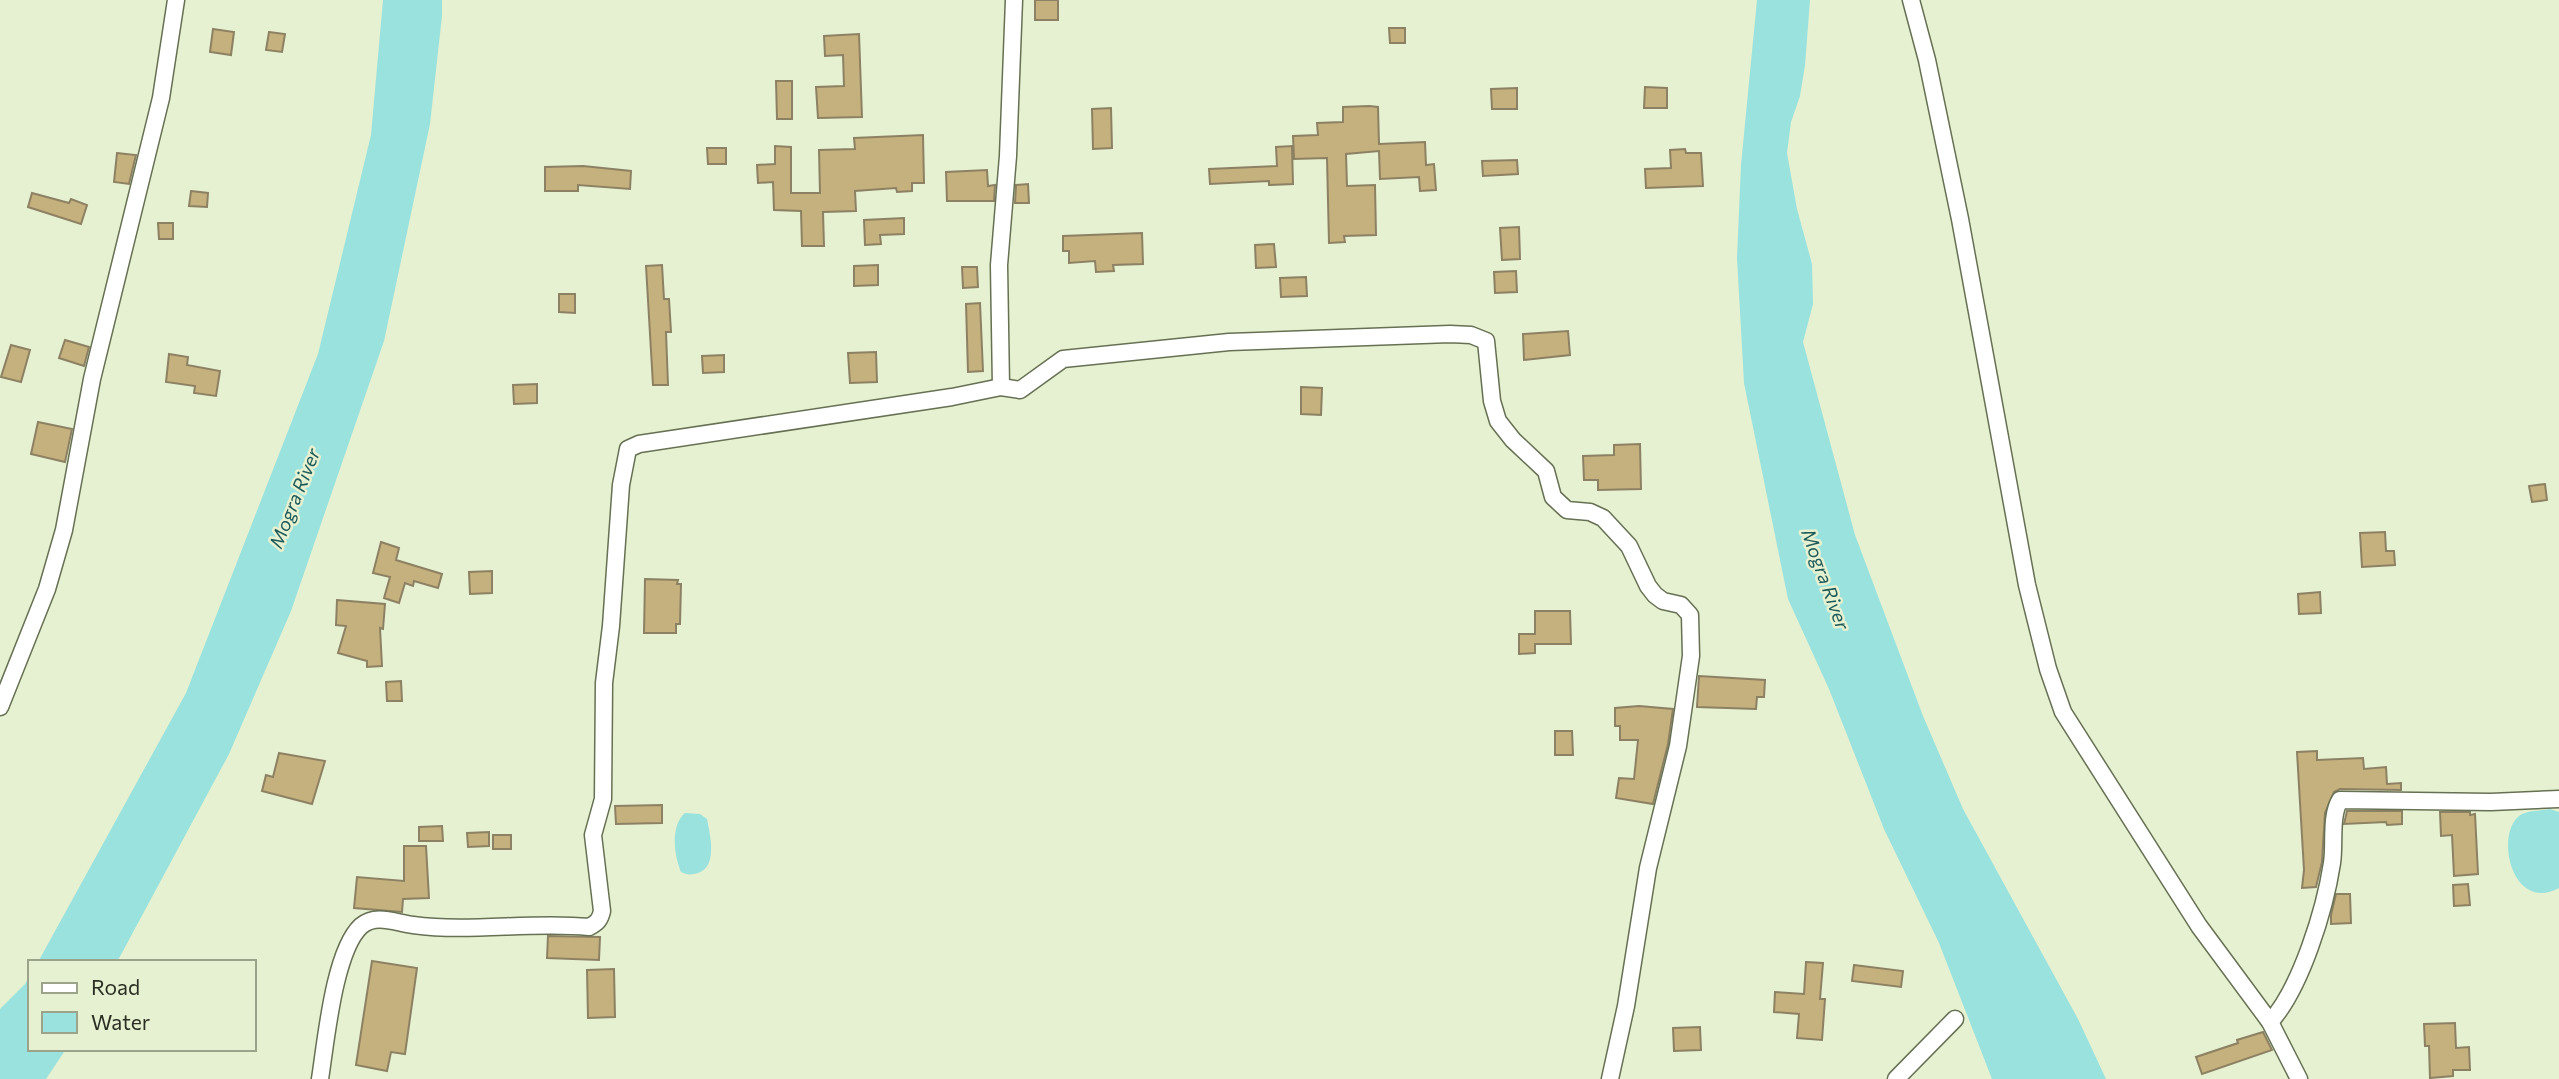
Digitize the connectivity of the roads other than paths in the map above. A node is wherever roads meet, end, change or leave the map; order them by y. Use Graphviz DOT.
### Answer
graph roads {
  1 [pos="176,0"];
  2 [pos="1014,0"];
  3 [pos="1911,0"];
  4 [pos="1001,387"];
  5 [pos="0,707"];
  6 [pos="2559,799"];
  7 [pos="1955,1019"];
  8 [pos="2270,1022"];
  9 [pos="320,1079"];
  10 [pos="1610,1079"];
  11 [pos="1896,1079"];
  12 [pos="2299,1079"];
  1 -- 5 [label="street"];
  2 -- 4 [label="street"];
  3 -- 8 [label="street"];
  4 -- 9 [label="street"];
  4 -- 10 [label="street"];
  6 -- 8 [label="street"];
  7 -- 11 [label="street"];
  8 -- 12 [label="street"];
}
